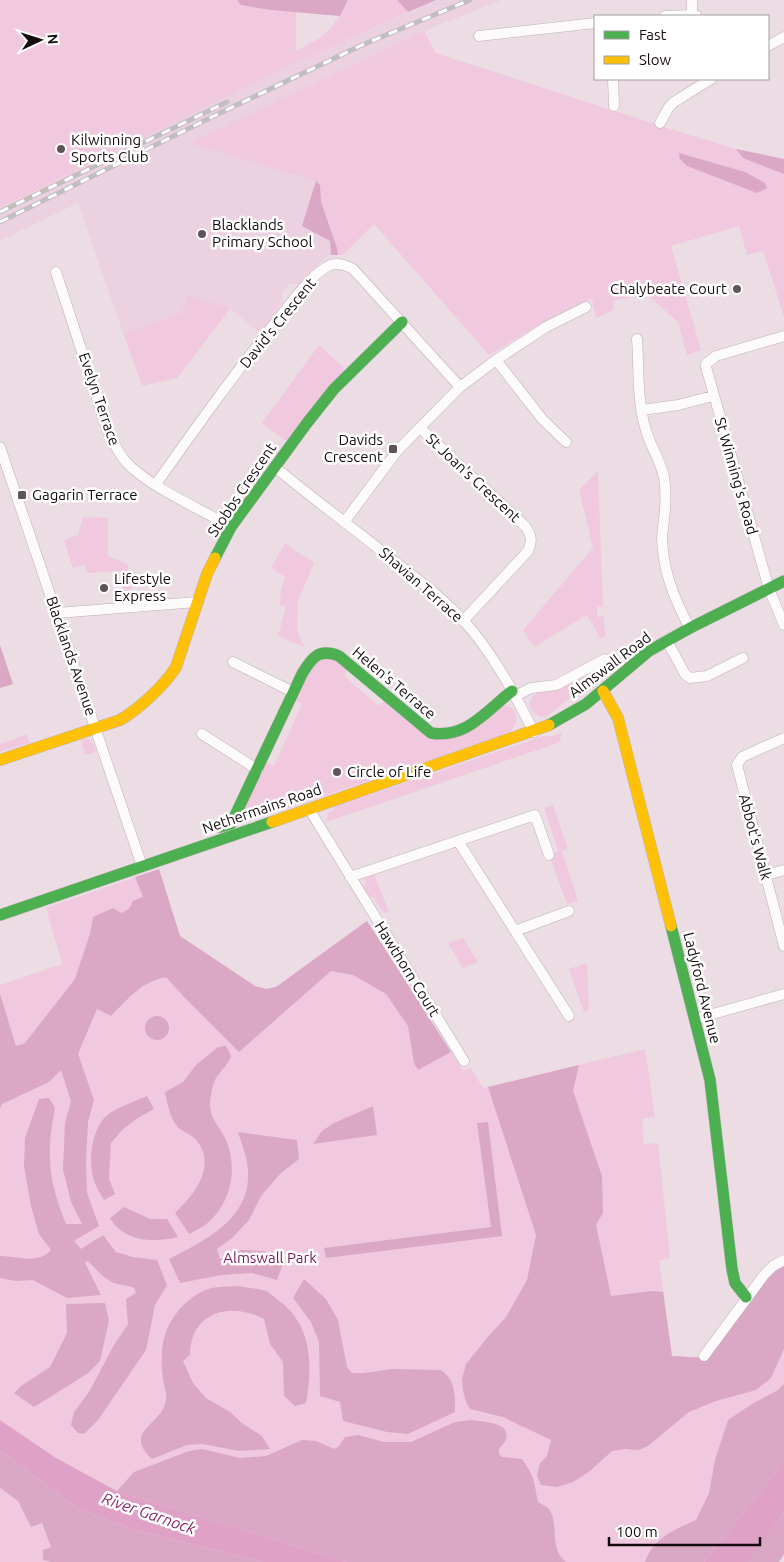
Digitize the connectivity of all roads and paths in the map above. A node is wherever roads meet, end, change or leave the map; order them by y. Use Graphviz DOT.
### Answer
graph roads {
  1 [pos="692,0"];
  2 [pos="694,15"];
  3 [pos="594,23"];
  4 [pos="479,36"];
  5 [pos="784,37"];
  6 [pos="769,45"];
  7 [pos="613,80"];
  8 [pos="709,80"];
  9 [pos="614,106"];
  10 [pos="660,123"];
  11 [pos="56,272"];
  12 [pos="586,308"];
  13 [pos="402,322"];
  14 [pos="784,336"];
  15 [pos="637,339"];
  16 [pos="496,360"];
  17 [pos="460,387"];
  18 [pos="713,396"];
  19 [pos="642,410"];
  20 [pos="420,428"];
  21 [pos="566,442"];
  22 [pos="0,447"];
  23 [pos="2,462"];
  24 [pos="275,467"];
  25 [pos="156,484"];
  26 [pos="345,522"];
  27 [pos="232,527"];
  28 [pos="784,581"];
  29 [pos="769,589"];
  30 [pos="197,602"];
  31 [pos="57,613"];
  32 [pos="463,621"];
  33 [pos="784,625"];
  34 [pos="690,628"];
  35 [pos="667,641"];
  36 [pos="743,658"];
  37 [pos="605,659"];
  38 [pos="233,662"];
  39 [pos="293,692"];
  40 [pos="603,692"];
  41 [pos="514,694"];
  42 [pos="96,728"];
  43 [pos="534,732"];
  44 [pos="202,734"];
  45 [pos="784,738"];
  46 [pos="0,760"];
  47 [pos="258,770"];
  48 [pos="309,809"];
  49 [pos="220,827"];
  50 [pos="458,841"];
  51 [pos="549,855"];
  52 [pos="142,866"];
  53 [pos="784,870"];
  54 [pos="766,875"];
  55 [pos="350,877"];
  56 [pos="569,911"];
  57 [pos="0,915"];
  58 [pos="515,931"];
  59 [pos="784,946"];
  60 [pos="784,994"];
  61 [pos="569,1016"];
  62 [pos="695,1019"];
  63 [pos="464,1061"];
  64 [pos="784,1260"];
  65 [pos="746,1297"];
  66 [pos="704,1356"];
  1 -- 2 [label="street"];
  3 -- 4 [label="street"];
  5 -- 6 [label="street"];
  7 -- 9 [label="street"];
  8 -- 10 [label="street"];
  11 -- 25 [label="street, Evelyn Terrace"];
  12 -- 16 [label="street"];
  13 -- 17 [label="street, David's Crescent"];
  13 -- 24 [label="street, Stobbs Crescent"];
  13 -- 25 [label="street, David's Crescent"];
  14 -- 18 [label="street, St Winning's Road"];
  15 -- 19 [label="street"];
  16 -- 17 [label="street"];
  16 -- 21 [label="street"];
  17 -- 20 [label="street"];
  18 -- 19 [label="street"];
  18 -- 29 [label="street, St Winning's Road"];
  19 -- 34 [label="street"];
  20 -- 26 [label="street"];
  20 -- 32 [label="street, St Joan's Crescent"];
  22 -- 23 [label="street, Blacklands Avenue"];
  23 -- 31 [label="street, Blacklands Avenue"];
  24 -- 26 [label="street, Shavian Terrace"];
  24 -- 27 [label="street, Stobbs Crescent"];
  25 -- 27 [label="street, Evelyn Terrace"];
  26 -- 32 [label="street, Shavian Terrace"];
  27 -- 30 [label="street, Stobbs Crescent"];
  28 -- 29 [label="street, Almswall Road"];
  29 -- 33 [label="street, St Winning's Road"];
  29 -- 34 [label="street, Almswall Road"];
  30 -- 31 [label="street"];
  30 -- 42 [label="street, Stobbs Crescent"];
  31 -- 42 [label="street, Blacklands Avenue"];
  32 -- 41 [label="street, Shavian Terrace"];
  34 -- 35 [label="street, Almswall Road"];
  35 -- 36 [label="street"];
  35 -- 40 [label="street, Almswall Road"];
  37 -- 41 [label="street"];
  38 -- 39 [label="street"];
  39 -- 41 [label="street, Helen's Terrace"];
  39 -- 47 [label="street, Helen's Terrace"];
  40 -- 43 [label="street, Almswall Road"];
  40 -- 62 [label="street, Ladyford Avenue"];
  41 -- 43 [label="street, Shavian Terrace"];
  42 -- 46 [label="street, Stobbs Crescent"];
  42 -- 52 [label="street, Blacklands Avenue"];
  43 -- 48 [label="street, Nethermains Road"];
  44 -- 47 [label="street"];
  45 -- 54 [label="street, Abbot's Walk"];
  47 -- 49 [label="street, Helen's Terrace"];
  48 -- 52 [label="street, Nethermains Road"];
  48 -- 55 [label="street, Hawthorn Court"];
  50 -- 51 [label="street"];
  50 -- 55 [label="street"];
  50 -- 58 [label="street"];
  52 -- 57 [label="street, Nethermains Road"];
  53 -- 54 [label="street"];
  54 -- 59 [label="street, Abbot's Walk"];
  55 -- 63 [label="street, Hawthorn Court"];
  56 -- 58 [label="street"];
  58 -- 61 [label="street"];
  60 -- 62 [label="street"];
  62 -- 65 [label="street, Ladyford Avenue"];
  64 -- 65 [label="street"];
  65 -- 66 [label="street"];
}
